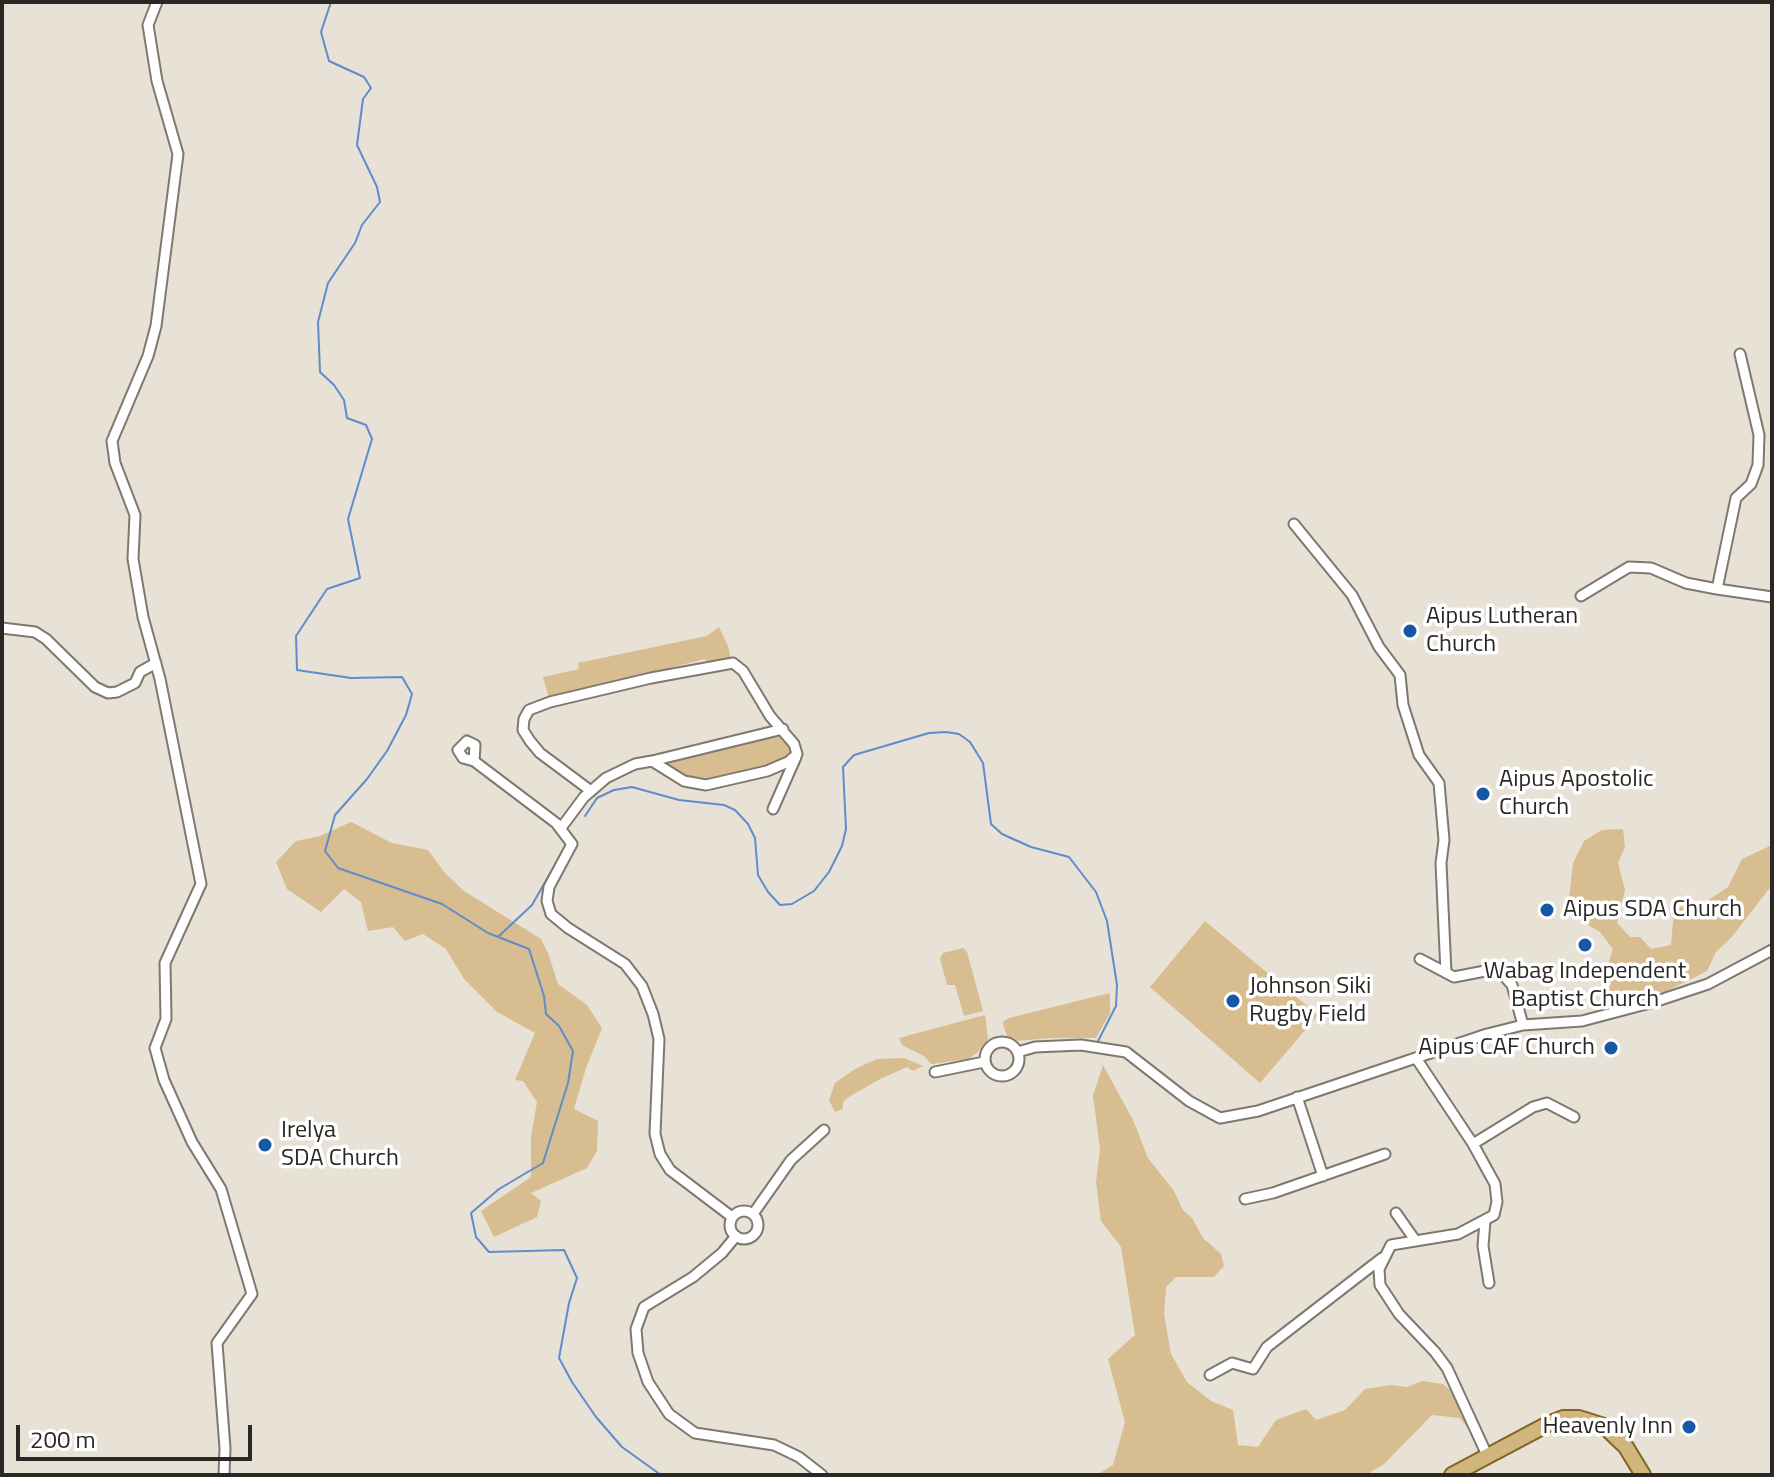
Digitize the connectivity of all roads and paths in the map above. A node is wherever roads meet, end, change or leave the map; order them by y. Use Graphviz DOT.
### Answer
graph roads {
  1 [pos="157,2"];
  2 [pos="1740,354"];
  3 [pos="1294,524"];
  4 [pos="1717,589"];
  5 [pos="1581,596"];
  6 [pos="1772,597"];
  7 [pos="2,628"];
  8 [pos="156,663"];
  9 [pos="783,729"];
  10 [pos="797,754"];
  11 [pos="474,761"];
  12 [pos="652,761"];
  13 [pos="591,791"];
  14 [pos="773,809"];
  15 [pos="561,828"];
  16 [pos="1772,950"];
  17 [pos="1420,959"];
  18 [pos="1446,973"];
  19 [pos="1523,1025"];
  20 [pos="1018,1052"];
  21 [pos="1416,1058"];
  22 [pos="984,1062"];
  23 [pos="935,1072"];
  24 [pos="1297,1097"];
  25 [pos="1574,1117"];
  26 [pos="824,1130"];
  27 [pos="1473,1144"];
  28 [pos="1385,1154"];
  29 [pos="1323,1176"];
  30 [pos="1245,1199"];
  31 [pos="1396,1213"];
  32 [pos="753,1214"];
  33 [pos="732,1217"];
  34 [pos="1485,1221"];
  35 [pos="736,1236"];
  36 [pos="1415,1240"];
  37 [pos="1382,1258"];
  38 [pos="1489,1283"];
  39 [pos="1210,1375"];
  40 [pos="1487,1455"];
  41 [pos="224,1475"];
  42 [pos="822,1475"];
  43 [pos="1452,1475"];
  44 [pos="1643,1475"];
  1 -- 8 [label="street"];
  2 -- 4 [label="street"];
  3 -- 18 [label="street"];
  4 -- 5 [label="street"];
  4 -- 6 [label="street"];
  7 -- 8 [label="street"];
  8 -- 41 [label="street"];
  9 -- 10 [label="street"];
  9 -- 12 [label="street"];
  9 -- 13 [label="street"];
  10 -- 12 [label="street"];
  10 -- 14 [label="street"];
  11 -- 15 [label="street"];
  12 -- 13 [label="street"];
  13 -- 15 [label="street"];
  15 -- 33 [label="street"];
  16 -- 19 [label="street"];
  17 -- 18 [label="street"];
  18 -- 19 [label="street"];
  19 -- 21 [label="street"];
  20 -- 22 [label="street"];
  20 -- 22 [label="street"];
  20 -- 24 [label="street"];
  21 -- 24 [label="street"];
  21 -- 27 [label="street"];
  22 -- 23 [label="street"];
  24 -- 29 [label="street"];
  25 -- 27 [label="street"];
  26 -- 32 [label="street"];
  27 -- 34 [label="street"];
  28 -- 29 [label="street"];
  29 -- 30 [label="street"];
  31 -- 36 [label="street"];
  32 -- 33 [label="street"];
  32 -- 35 [label="street"];
  33 -- 35 [label="street"];
  34 -- 36 [label="street"];
  34 -- 38 [label="street"];
  35 -- 42 [label="street"];
  36 -- 37 [label="street"];
  37 -- 39 [label="street"];
  37 -- 40 [label="street"];
  40 -- 43 [label="main road"];
  40 -- 44 [label="main road"];
}
